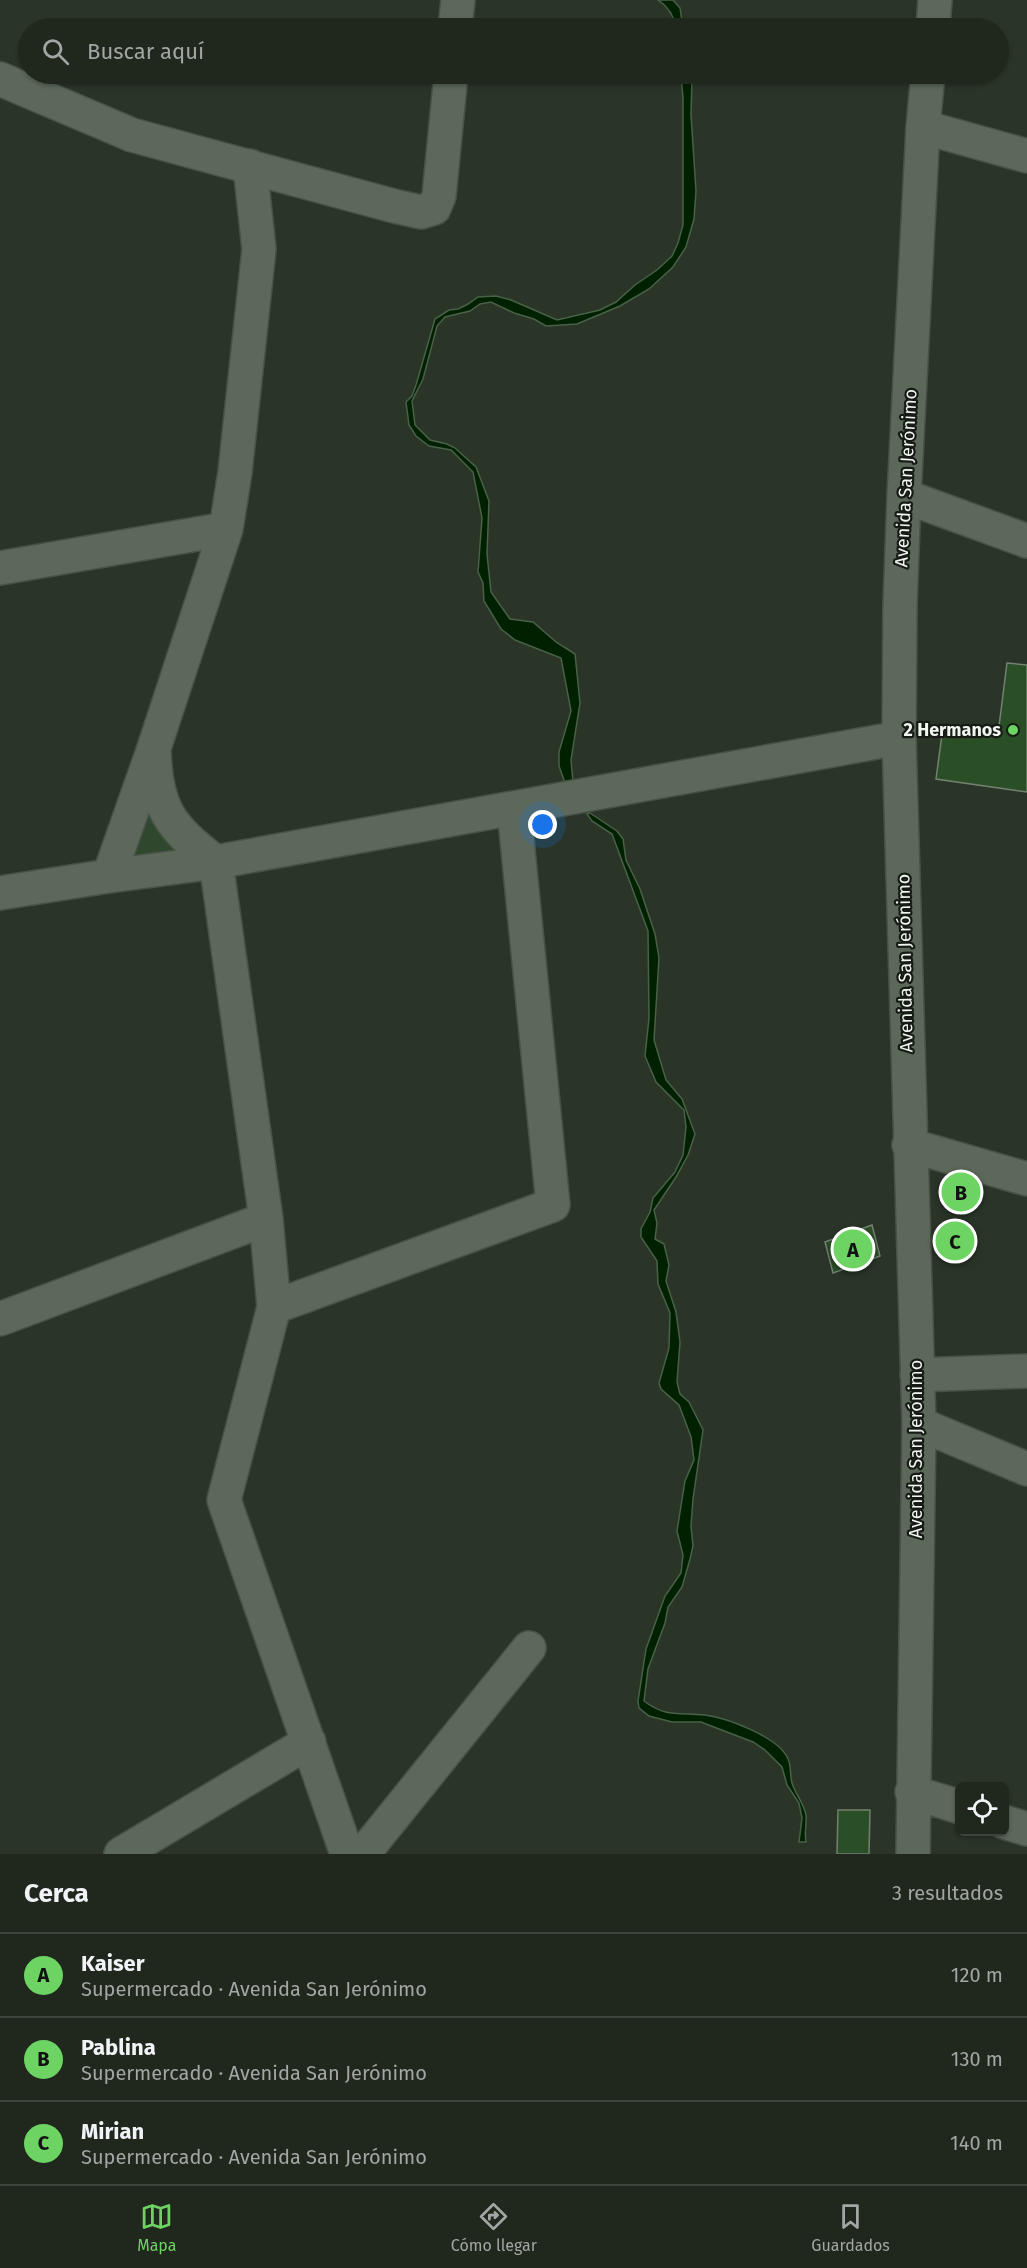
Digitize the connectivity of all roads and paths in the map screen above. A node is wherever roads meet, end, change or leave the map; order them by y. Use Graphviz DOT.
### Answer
graph roads {
  1 [pos="458,0"];
  2 [pos="935,0"];
  3 [pos="456,18"];
  4 [pos="934,18"];
  5 [pos="0,79"];
  6 [pos="450,84"];
  7 [pos="927,84"];
  8 [pos="923,127"];
  9 [pos="1027,156"];
  10 [pos="250,166"];
  11 [pos="904,496"];
  12 [pos="226,529"];
  13 [pos="1027,541"];
  14 [pos="0,568"];
  15 [pos="899,738"];
  16 [pos="154,748"];
  17 [pos="514,809"];
  18 [pos="216,862"];
  19 [pos="109,876"];
  20 [pos="0,893"];
  21 [pos="909,1144"];
  22 [pos="1027,1179"];
  23 [pos="266,1219"];
  24 [pos="274,1307"];
  25 [pos="0,1318"];
  26 [pos="1027,1371"];
  27 [pos="917,1375"];
  28 [pos="918,1424"];
  29 [pos="1027,1469"];
  30 [pos="529,1648"];
  31 [pos="309,1742"];
  32 [pos="912,1792"];
  33 [pos="955,1805"];
  34 [pos="1009,1822"];
  35 [pos="1027,1829"];
  36 [pos="121,1854"];
  37 [pos="347,1854"];
  38 [pos="363,1854"];
  39 [pos="913,1854"];
  1 -- 3 [label="street"];
  2 -- 4 [label="street"];
  5 -- 10 [label="street"];
  6 -- 10 [label="street"];
  7 -- 8 [label="street, Avenida San Jerónimo"];
  8 -- 9 [label="street"];
  8 -- 11 [label="street, Avenida San Jerónimo"];
  10 -- 12 [label="street"];
  11 -- 13 [label="street"];
  11 -- 15 [label="street, Avenida San Jerónimo"];
  12 -- 14 [label="street"];
  12 -- 16 [label="street"];
  15 -- 17 [label="street"];
  15 -- 21 [label="street, Avenida San Jerónimo"];
  16 -- 18 [label="street"];
  16 -- 19 [label="street"];
  17 -- 18 [label="street"];
  17 -- 24 [label="street"];
  18 -- 19 [label="street"];
  18 -- 23 [label="street"];
  19 -- 20 [label="street"];
  21 -- 22 [label="street"];
  21 -- 27 [label="street, Avenida San Jerónimo"];
  23 -- 24 [label="street"];
  23 -- 25 [label="street"];
  24 -- 31 [label="street"];
  26 -- 27 [label="street"];
  27 -- 28 [label="street, Avenida San Jerónimo"];
  28 -- 29 [label="street"];
  28 -- 32 [label="street, Avenida San Jerónimo"];
  30 -- 38 [label="street"];
  31 -- 36 [label="street"];
  31 -- 37 [label="street"];
  32 -- 33 [label="street"];
  32 -- 39 [label="street, Avenida San Jerónimo"];
  34 -- 35 [label="street"];
}
